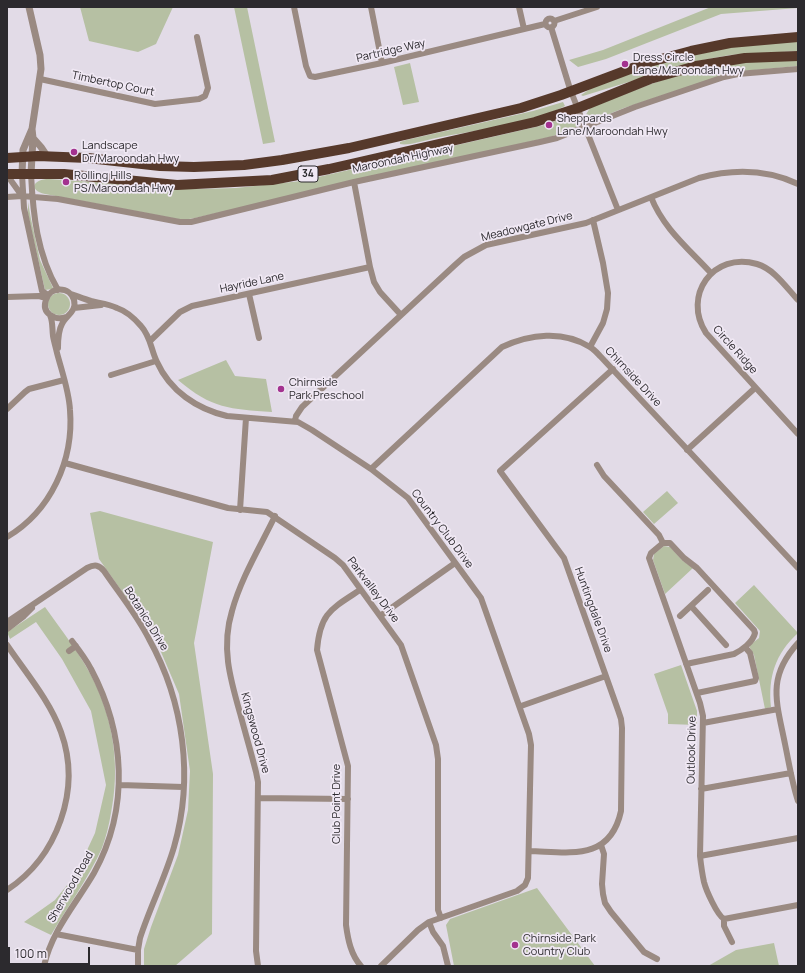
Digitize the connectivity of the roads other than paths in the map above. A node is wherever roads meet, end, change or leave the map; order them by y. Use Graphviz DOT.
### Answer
graph roads {
  1 [pos="29,7"];
  2 [pos="294,7"];
  3 [pos="371,7"];
  4 [pos="519,7"];
  5 [pos="597,7"];
  6 [pos="554,21"];
  7 [pos="545,24"];
  8 [pos="551,28"];
  9 [pos="524,29"];
  10 [pos="197,37"];
  11 [pos="798,37"];
  12 [pos="798,56"];
  13 [pos="382,63"];
  14 [pos="798,69"];
  15 [pos="40,79"];
  16 [pos="571,92"];
  17 [pos="205,96"];
  18 [pos="211,100"];
  19 [pos="578,108"];
  20 [pos="585,127"];
  21 [pos="32,129"];
  22 [pos="393,137"];
  23 [pos="33,138"];
  24 [pos="396,154"];
  25 [pos="47,156"];
  26 [pos="27,157"];
  27 [pos="7,158"];
  28 [pos="26,174"];
  29 [pos="7,175"];
  30 [pos="354,182"];
  31 [pos="798,184"];
  32 [pos="22,196"];
  33 [pos="32,196"];
  34 [pos="651,197"];
  35 [pos="7,198"];
  36 [pos="618,210"];
  37 [pos="593,220"];
  38 [pos="370,267"];
  39 [pos="711,273"];
  40 [pos="58,290"];
  41 [pos="71,294"];
  42 [pos="249,294"];
  43 [pos="7,297"];
  44 [pos="47,297"];
  45 [pos="798,300"];
  46 [pos="106,305"];
  47 [pos="74,308"];
  48 [pos="50,315"];
  49 [pos="401,315"];
  50 [pos="66,317"];
  51 [pos="259,338"];
  52 [pos="150,342"];
  53 [pos="590,347"];
  54 [pos="57,354"];
  55 [pos="156,361"];
  56 [pos="612,369"];
  57 [pos="111,375"];
  58 [pos="64,380"];
  59 [pos="755,388"];
  60 [pos="7,409"];
  61 [pos="246,418"];
  62 [pos="295,421"];
  63 [pos="798,434"];
  64 [pos="687,450"];
  65 [pos="65,463"];
  66 [pos="597,464"];
  67 [pos="371,469"];
  68 [pos="240,510"];
  69 [pos="275,516"];
  70 [pos="7,537"];
  71 [pos="663,543"];
  72 [pos="455,563"];
  73 [pos="798,568"];
  74 [pos="360,590"];
  75 [pos="708,590"];
  76 [pos="37,603"];
  77 [pos="690,606"];
  78 [pos="380,616"];
  79 [pos="680,616"];
  80 [pos="7,622"];
  81 [pos="7,629"];
  82 [pos="798,643"];
  83 [pos="7,645"];
  84 [pos="726,645"];
  85 [pos="745,647"];
  86 [pos="69,651"];
  87 [pos="686,664"];
  88 [pos="606,676"];
  89 [pos="696,693"];
  90 [pos="521,706"];
  91 [pos="778,710"];
  92 [pos="703,723"];
  93 [pos="791,773"];
  94 [pos="120,785"];
  95 [pos="184,787"];
  96 [pos="701,789"];
  97 [pos="258,798"];
  98 [pos="348,799"];
  99 [pos="798,801"];
  100 [pos="798,838"];
  101 [pos="601,845"];
  102 [pos="529,851"];
  103 [pos="700,856"];
  104 [pos="7,890"];
  105 [pos="798,905"];
  106 [pos="441,918"];
  107 [pos="724,919"];
  108 [pos="429,922"];
  109 [pos="56,934"];
  110 [pos="732,942"];
  111 [pos="138,950"];
  112 [pos="658,959"];
  113 [pos="44,966"];
  114 [pos="138,966"];
  115 [pos="258,966"];
  116 [pos="361,966"];
  117 [pos="381,966"];
  118 [pos="448,966"];
  1 -- 15 [label="street"];
  2 -- 13 [label="street, Partridge Way"];
  3 -- 13 [label="street"];
  4 -- 9 [label="street"];
  5 -- 6 [label="street"];
  6 -- 7 [label="street"];
  6 -- 8 [label="street"];
  7 -- 8 [label="street"];
  7 -- 9 [label="street, Partridge Way"];
  8 -- 16 [label="street"];
  9 -- 13 [label="street, Partridge Way"];
  10 -- 17 [label="street"];
  11 -- 16 [label="highway, Maroondah Highway / 34"];
  12 -- 19 [label="highway, Maroondah Highway / 34"];
  14 -- 20 [label="street, Maroondah Highway"];
  15 -- 17 [label="street, Timbertop Court"];
  15 -- 21 [label="street"];
  16 -- 19 [label="street"];
  16 -- 22 [label="highway, Maroondah Highway / 34"];
  17 -- 18 [label="street"];
  19 -- 20 [label="street"];
  19 -- 24 [label="highway, Maroondah Highway / 34"];
  20 -- 30 [label="street, Maroondah Highway"];
  20 -- 36 [label="street"];
  21 -- 23 [label="street"];
  21 -- 26 [label="street"];
  22 -- 24 [label="highway"];
  22 -- 25 [label="highway, Maroondah Highway / 34"];
  23 -- 25 [label="street"];
  23 -- 26 [label="street"];
  24 -- 28 [label="highway, Maroondah Highway / 34"];
  25 -- 26 [label="highway, Maroondah Highway / 34"];
  26 -- 27 [label="highway, Maroondah Highway / 34"];
  26 -- 28 [label="street"];
  28 -- 29 [label="highway, Maroondah Highway / 34"];
  28 -- 32 [label="street"];
  28 -- 33 [label="street"];
  29 -- 32 [label="street"];
  30 -- 33 [label="street, Maroondah Highway"];
  30 -- 38 [label="street"];
  31 -- 34 [label="street, Meadowgate Drive"];
  32 -- 33 [label="street, Maroondah Highway"];
  32 -- 35 [label="street, Maroondah Highway"];
  32 -- 44 [label="street"];
  33 -- 40 [label="street"];
  34 -- 36 [label="street, Meadowgate Drive"];
  34 -- 39 [label="street"];
  36 -- 37 [label="street, Meadowgate Drive"];
  37 -- 49 [label="street, Meadowgate Drive"];
  37 -- 53 [label="street"];
  38 -- 42 [label="street, Hayride Lane"];
  38 -- 49 [label="street"];
  39 -- 45 [label="street"];
  39 -- 59 [label="street, Circle Ridge"];
  40 -- 41 [label="street"];
  40 -- 44 [label="street"];
  41 -- 46 [label="street, Country Club Drive"];
  41 -- 47 [label="street"];
  42 -- 51 [label="street"];
  42 -- 52 [label="street, Hayride Lane"];
  43 -- 44 [label="street"];
  44 -- 48 [label="street"];
  46 -- 47 [label="street, Country Club Drive"];
  46 -- 52 [label="street, Country Club Drive"];
  47 -- 50 [label="street"];
  48 -- 50 [label="street"];
  48 -- 54 [label="street"];
  49 -- 62 [label="street, Meadowgate Drive"];
  50 -- 54 [label="street"];
  52 -- 55 [label="street, Country Club Drive"];
  53 -- 56 [label="street, Chirnside Drive"];
  53 -- 67 [label="street, Chirnside Drive"];
  54 -- 58 [label="street"];
  55 -- 57 [label="street"];
  55 -- 61 [label="street, Country Club Drive"];
  56 -- 64 [label="street, Chirnside Drive"];
  56 -- 88 [label="street, Huntingdale Drive"];
  58 -- 60 [label="street"];
  58 -- 65 [label="street"];
  59 -- 63 [label="street, Circle Ridge"];
  59 -- 64 [label="street"];
  61 -- 62 [label="street, Country Club Drive"];
  61 -- 68 [label="street"];
  62 -- 67 [label="street, Country Club Drive"];
  64 -- 73 [label="street, Chirnside Drive"];
  65 -- 68 [label="street, Parkvalley Drive"];
  65 -- 70 [label="street"];
  66 -- 71 [label="street"];
  67 -- 72 [label="street, Country Club Drive"];
  68 -- 69 [label="street, Parkvalley Drive"];
  69 -- 74 [label="street, Parkvalley Drive"];
  69 -- 97 [label="street, Kingswood Drive"];
  71 -- 85 [label="street"];
  71 -- 87 [label="street, Outlook Drive"];
  72 -- 78 [label="street"];
  72 -- 90 [label="street, Country Club Drive"];
  74 -- 78 [label="street, Parkvalley Drive"];
  74 -- 98 [label="street, Club Point Drive"];
  75 -- 77 [label="street"];
  76 -- 80 [label="street, Botanica Drive"];
  76 -- 81 [label="street, Botanica Drive"];
  76 -- 95 [label="street, Botanica Drive"];
  77 -- 79 [label="street"];
  77 -- 84 [label="street"];
  78 -- 106 [label="street, Parkvalley Drive"];
  82 -- 91 [label="street"];
  83 -- 104 [label="street"];
  85 -- 87 [label="street"];
  85 -- 89 [label="street"];
  86 -- 94 [label="street, Sherwood Road"];
  87 -- 89 [label="street, Outlook Drive"];
  88 -- 90 [label="street"];
  88 -- 101 [label="street, Huntingdale Drive"];
  89 -- 92 [label="street, Outlook Drive"];
  90 -- 102 [label="street, Country Club Drive"];
  91 -- 92 [label="street"];
  91 -- 93 [label="street"];
  92 -- 96 [label="street, Outlook Drive"];
  93 -- 96 [label="street"];
  93 -- 99 [label="street"];
  94 -- 95 [label="street"];
  94 -- 109 [label="street, Sherwood Road"];
  95 -- 111 [label="street, Botanica Drive"];
  96 -- 103 [label="street, Outlook Drive"];
  97 -- 98 [label="street"];
  97 -- 115 [label="street, Kingswood Drive"];
  98 -- 116 [label="street, Club Point Drive"];
  100 -- 103 [label="street"];
  101 -- 102 [label="street, Huntingdale Drive"];
  101 -- 112 [label="street"];
  102 -- 106 [label="street, Country Club Drive"];
  103 -- 107 [label="street, Outlook Drive"];
  105 -- 107 [label="street"];
  106 -- 108 [label="street"];
  107 -- 110 [label="street, Outlook Drive"];
  108 -- 117 [label="street"];
  108 -- 118 [label="street"];
  109 -- 111 [label="street"];
  109 -- 113 [label="street, Sherwood Road"];
  111 -- 114 [label="street, Botanica Drive"];
}
